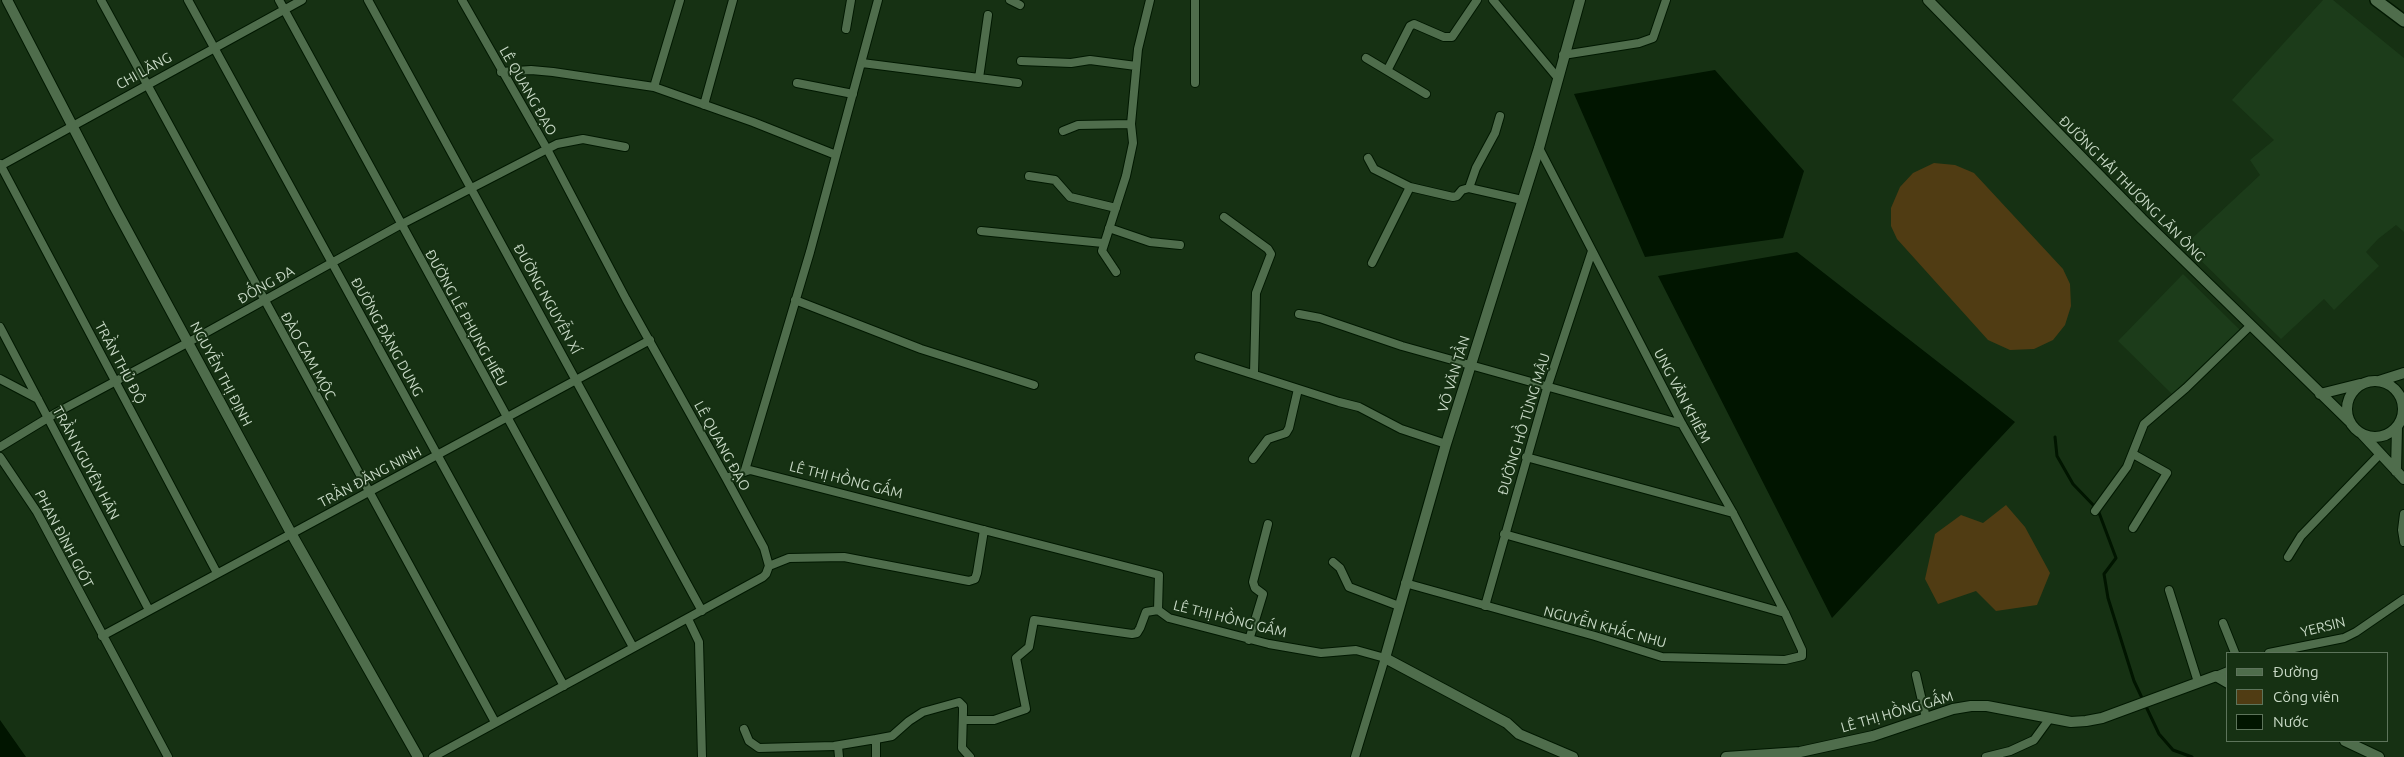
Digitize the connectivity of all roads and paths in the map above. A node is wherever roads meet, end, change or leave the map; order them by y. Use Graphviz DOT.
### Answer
graph roads {
  1 [pos="7,0"];
  2 [pos="101,0"];
  3 [pos="188,0"];
  4 [pos="279,0"];
  5 [pos="302,0"];
  6 [pos="368,0"];
  7 [pos="462,0"];
  8 [pos="680,0"];
  9 [pos="733,0"];
  10 [pos="851,0"];
  11 [pos="878,0"];
  12 [pos="1010,0"];
  13 [pos="1150,0"];
  14 [pos="1195,0"];
  15 [pos="1477,0"];
  16 [pos="1493,0"];
  17 [pos="1580,0"];
  18 [pos="1666,0"];
  19 [pos="1928,0"];
  20 [pos="2376,0"];
  21 [pos="1020,5"];
  22 [pos="284,10"];
  23 [pos="988,16"];
  24 [pos="2404,21"];
  25 [pos="846,29"];
  26 [pos="213,47"];
  27 [pos="1563,55"];
  28 [pos="1366,58"];
  29 [pos="1021,60"];
  30 [pos="862,63"];
  31 [pos="1136,66"];
  32 [pos="1388,69"];
  33 [pos="501,72"];
  34 [pos="1557,76"];
  35 [pos="979,78"];
  36 [pos="797,83"];
  37 [pos="1018,83"];
  38 [pos="145,84"];
  39 [pos="1195,84"];
  40 [pos="654,88"];
  41 [pos="852,94"];
  42 [pos="1426,94"];
  43 [pos="704,105"];
  44 [pos="1500,116"];
  45 [pos="1130,124"];
  46 [pos="72,126"];
  47 [pos="1063,131"];
  48 [pos="625,147"];
  49 [pos="1539,148"];
  50 [pos="547,149"];
  51 [pos="836,155"];
  52 [pos="1368,158"];
  53 [pos="0,165"];
  54 [pos="1029,176"];
  55 [pos="471,187"];
  56 [pos="1410,187"];
  57 [pos="1469,188"];
  58 [pos="1522,200"];
  59 [pos="1116,208"];
  60 [pos="1224,217"];
  61 [pos="400,225"];
  62 [pos="1109,228"];
  63 [pos="981,231"];
  64 [pos="1103,243"];
  65 [pos="1180,245"];
  66 [pos="1592,251"];
  67 [pos="332,262"];
  68 [pos="1372,263"];
  69 [pos="1116,272"];
  70 [pos="263,300"];
  71 [pos="795,300"];
  72 [pos="1299,314"];
  73 [pos="2250,326"];
  74 [pos="0,327"];
  75 [pos="650,340"];
  76 [pos="189,342"];
  77 [pos="1199,357"];
  78 [pos="1471,365"];
  79 [pos="1254,373"];
  80 [pos="2404,373"];
  81 [pos="0,379"];
  82 [pos="576,380"];
  83 [pos="2378,381"];
  84 [pos="116,382"];
  85 [pos="2362,384"];
  86 [pos="1034,385"];
  87 [pos="1547,388"];
  88 [pos="1298,389"];
  89 [pos="2320,394"];
  90 [pos="38,400"];
  91 [pos="2404,410"];
  92 [pos="507,417"];
  93 [pos="48,418"];
  94 [pos="2349,421"];
  95 [pos="1682,424"];
  96 [pos="2397,427"];
  97 [pos="2361,434"];
  98 [pos="1446,444"];
  99 [pos="0,447"];
  100 [pos="2133,454"];
  101 [pos="2380,454"];
  102 [pos="437,455"];
  103 [pos="1526,457"];
  104 [pos="1253,458"];
  105 [pos="1,459"];
  106 [pos="745,470"];
  107 [pos="2396,471"];
  108 [pos="726,478"];
  109 [pos="2404,479"];
  110 [pos="368,492"];
  111 [pos="2095,511"];
  112 [pos="1732,513"];
  113 [pos="2404,514"];
  114 [pos="1268,524"];
  115 [pos="2132,528"];
  116 [pos="984,530"];
  117 [pos="291,534"];
  118 [pos="1504,534"];
  119 [pos="2404,542"];
  120 [pos="2288,557"];
  121 [pos="1332,562"];
  122 [pos="769,566"];
  123 [pos="217,573"];
  124 [pos="1406,583"];
  125 [pos="2169,590"];
  126 [pos="2404,599"];
  127 [pos="1399,606"];
  128 [pos="1485,606"];
  129 [pos="150,610"];
  130 [pos="1158,610"];
  131 [pos="702,611"];
  132 [pos="1785,613"];
  133 [pos="688,619"];
  134 [pos="2223,623"];
  135 [pos="102,636"];
  136 [pos="1250,640"];
  137 [pos="633,647"];
  138 [pos="2235,652"];
  139 [pos="2274,652"];
  140 [pos="1802,656"];
  141 [pos="1385,658"];
  142 [pos="2226,672"];
  143 [pos="1916,675"];
  144 [pos="2216,676"];
  145 [pos="2198,682"];
  146 [pos="2226,682"];
  147 [pos="564,686"];
  148 [pos="1926,718"];
  149 [pos="2050,718"];
  150 [pos="963,720"];
  151 [pos="495,722"];
  152 [pos="744,729"];
  153 [pos="876,740"];
  154 [pos="2347,742"];
  155 [pos="838,746"];
  156 [pos="168,757"];
  157 [pos="418,757"];
  158 [pos="433,757"];
  159 [pos="702,757"];
  160 [pos="839,757"];
  161 [pos="876,757"];
  162 [pos="970,757"];
  163 [pos="1355,757"];
  164 [pos="1573,757"];
  165 [pos="1726,757"];
  166 [pos="1986,757"];
  167 [pos="2379,757"];
  1 -- 46 [label="street, NGUYỄN THỊ ĐỊNH"];
  2 -- 38 [label="street, ĐÀO CAM MỘC"];
  3 -- 26 [label="street, ĐƯỜNG ĐẶNG DUNG"];
  4 -- 22 [label="street, ĐƯỜNG LÊ PHỤNG HIỂU"];
  5 -- 22 [label="street, CHI LĂNG"];
  6 -- 55 [label="street, ĐƯỜNG NGUYỄN XÍ"];
  7 -- 33 [label="street, LÊ QUANG ĐẠO"];
  8 -- 40 [label="street"];
  9 -- 43 [label="street"];
  10 -- 25 [label="street"];
  11 -- 30 [label="street"];
  12 -- 21 [label="street"];
  13 -- 31 [label="street"];
  14 -- 39 [label="street"];
  15 -- 32 [label="street"];
  16 -- 34 [label="street"];
  17 -- 27 [label="street, VÕ VĂN TẦN"];
  18 -- 27 [label="street"];
  19 -- 73 [label="street, ĐƯỜNG HẢI THƯỢNG LÃN ÔNG"];
  20 -- 24 [label="main road"];
  22 -- 26 [label="street, CHI LĂNG"];
  22 -- 61 [label="street, ĐƯỜNG LÊ PHỤNG HIỂU"];
  23 -- 35 [label="street"];
  26 -- 38 [label="street, CHI LĂNG"];
  26 -- 67 [label="street, ĐƯỜNG ĐẶNG DUNG"];
  27 -- 34 [label="street, VÕ VĂN TẦN"];
  28 -- 32 [label="street"];
  29 -- 31 [label="street"];
  30 -- 35 [label="street"];
  30 -- 41 [label="street"];
  31 -- 45 [label="street"];
  32 -- 42 [label="street"];
  33 -- 40 [label="street"];
  33 -- 50 [label="street, LÊ QUANG ĐẠO"];
  34 -- 49 [label="street, VÕ VĂN TẦN"];
  35 -- 37 [label="street"];
  36 -- 41 [label="street"];
  38 -- 46 [label="street, CHI LĂNG"];
  38 -- 70 [label="street, ĐÀO CAM MỘC"];
  40 -- 43 [label="street"];
  41 -- 51 [label="street"];
  43 -- 51 [label="street"];
  44 -- 57 [label="street"];
  45 -- 47 [label="street"];
  45 -- 59 [label="street"];
  46 -- 53 [label="street, CHI LĂNG"];
  46 -- 76 [label="street, NGUYỄN THỊ ĐỊNH"];
  48 -- 50 [label="street, ĐỐNG ĐA"];
  49 -- 58 [label="street, VÕ VĂN TẦN"];
  49 -- 66 [label="street, UNG VĂN KHIÊM"];
  50 -- 55 [label="street, ĐỐNG ĐA"];
  50 -- 75 [label="street, LÊ QUANG ĐẠO"];
  51 -- 71 [label="street"];
  52 -- 56 [label="street"];
  53 -- 84 [label="street, TRẦN THỦ ĐỘ"];
  54 -- 59 [label="street"];
  55 -- 61 [label="street, ĐỐNG ĐA"];
  55 -- 82 [label="street, ĐƯỜNG NGUYỄN XÍ"];
  56 -- 57 [label="street"];
  56 -- 68 [label="street"];
  57 -- 58 [label="street"];
  58 -- 78 [label="street, VÕ VĂN TẦN"];
  59 -- 62 [label="street"];
  60 -- 79 [label="street"];
  61 -- 67 [label="street, ĐỐNG ĐA"];
  61 -- 92 [label="street, ĐƯỜNG LÊ PHỤNG HIỂU"];
  62 -- 64 [label="street"];
  62 -- 65 [label="street"];
  63 -- 64 [label="street"];
  64 -- 69 [label="street"];
  66 -- 87 [label="street, ĐƯỜNG HỒ TÙNG MẬU"];
  66 -- 95 [label="street, UNG VĂN KHIÊM"];
  67 -- 70 [label="street, ĐỐNG ĐA"];
  67 -- 102 [label="street, ĐƯỜNG ĐẶNG DUNG"];
  70 -- 76 [label="street, ĐỐNG ĐA"];
  70 -- 110 [label="street, ĐÀO CAM MỘC"];
  71 -- 86 [label="street"];
  71 -- 106 [label="street"];
  72 -- 78 [label="street"];
  73 -- 89 [label="street, ĐƯỜNG HẢI THƯỢNG LÃN ÔNG"];
  73 -- 100 [label="street"];
  74 -- 90 [label="street, TRẦN NGUYÊN HÃN"];
  75 -- 82 [label="street, TRẦN ĐĂNG NINH"];
  75 -- 108 [label="street, LÊ QUANG ĐẠO"];
  76 -- 84 [label="street, ĐỐNG ĐA"];
  76 -- 117 [label="street, NGUYỄN THỊ ĐỊNH"];
  77 -- 79 [label="street"];
  78 -- 87 [label="street"];
  78 -- 98 [label="street, VÕ VĂN TẦN"];
  79 -- 88 [label="street"];
  80 -- 83 [label="street"];
  81 -- 90 [label="street"];
  82 -- 92 [label="street, TRẦN ĐĂNG NINH"];
  82 -- 131 [label="street, ĐƯỜNG NGUYỄN XÍ"];
  83 -- 85 [label="street"];
  83 -- 91 [label="street"];
  84 -- 93 [label="street, ĐỐNG ĐA"];
  84 -- 123 [label="street, TRẦN THỦ ĐỘ"];
  85 -- 89 [label="street"];
  85 -- 94 [label="street"];
  87 -- 95 [label="street"];
  87 -- 103 [label="street, ĐƯỜNG HỒ TÙNG MẬU"];
  88 -- 98 [label="street"];
  88 -- 104 [label="street"];
  89 -- 94 [label="street, ĐƯỜNG HẢI THƯỢNG LÃN ÔNG"];
  90 -- 93 [label="street, TRẦN NGUYÊN HÃN"];
  91 -- 96 [label="street"];
  92 -- 102 [label="street, TRẦN ĐĂNG NINH"];
  92 -- 137 [label="street, ĐƯỜNG LÊ PHỤNG HIỂU"];
  93 -- 99 [label="street, ĐỐNG ĐA"];
  93 -- 129 [label="street, TRẦN NGUYÊN HÃN"];
  94 -- 97 [label="street"];
  95 -- 112 [label="street, UNG VĂN KHIÊM"];
  96 -- 97 [label="street"];
  96 -- 107 [label="street"];
  97 -- 101 [label="street"];
  98 -- 124 [label="street, VÕ VĂN TẦN"];
  100 -- 111 [label="street"];
  100 -- 115 [label="street"];
  101 -- 107 [label="street"];
  101 -- 120 [label="street"];
  102 -- 110 [label="street, TRẦN ĐĂNG NINH"];
  102 -- 147 [label="street, ĐƯỜNG ĐẶNG DUNG"];
  103 -- 112 [label="street"];
  103 -- 118 [label="street, ĐƯỜNG HỒ TÙNG MẬU"];
  105 -- 135 [label="street, PHAN ĐÌNH GIÓT"];
  106 -- 108 [label="street"];
  106 -- 116 [label="street, LÊ THỊ HỒNG GẤM"];
  107 -- 109 [label="street"];
  108 -- 122 [label="street, LÊ QUANG ĐẠO"];
  110 -- 117 [label="street, TRẦN ĐĂNG NINH"];
  110 -- 151 [label="street, ĐÀO CAM MỘC"];
  112 -- 132 [label="street, UNG VĂN KHIÊM"];
  113 -- 119 [label="street"];
  114 -- 136 [label="street"];
  116 -- 122 [label="street"];
  116 -- 130 [label="street, LÊ THỊ HỒNG GẤM"];
  117 -- 123 [label="street, TRẦN ĐĂNG NINH"];
  117 -- 157 [label="street, NGUYỄN THỊ ĐỊNH"];
  118 -- 128 [label="street, ĐƯỜNG HỒ TÙNG MẬU"];
  118 -- 132 [label="street"];
  121 -- 127 [label="street"];
  122 -- 131 [label="street"];
  123 -- 129 [label="street, TRẦN ĐĂNG NINH"];
  124 -- 127 [label="street, VÕ VĂN TẦN"];
  124 -- 128 [label="street, NGUYỄN KHẮC NHU"];
  125 -- 145 [label="street"];
  126 -- 139 [label="street, YERSIN"];
  127 -- 141 [label="street, VÕ VĂN TẦN"];
  128 -- 140 [label="street, NGUYỄN KHẮC NHU"];
  129 -- 135 [label="street, TRẦN ĐĂNG NINH"];
  130 -- 136 [label="street, LÊ THỊ HỒNG GẤM"];
  130 -- 150 [label="street"];
  131 -- 133 [label="street"];
  132 -- 140 [label="street, UNG VĂN KHIÊM"];
  133 -- 137 [label="street"];
  133 -- 159 [label="street"];
  134 -- 138 [label="street"];
  135 -- 156 [label="street, PHAN ĐÌNH GIÓT"];
  136 -- 141 [label="street, LÊ THỊ HỒNG GẤM"];
  137 -- 147 [label="street"];
  141 -- 163 [label="street, VÕ VĂN TẦN"];
  141 -- 164 [label="street, LÊ THỊ HỒNG GẤM"];
  142 -- 144 [label="street"];
  143 -- 148 [label="street"];
  144 -- 145 [label="street, LÊ THỊ HỒNG GẤM"];
  144 -- 146 [label="street"];
  145 -- 149 [label="street, LÊ THỊ HỒNG GẤM"];
  147 -- 151 [label="street"];
  148 -- 149 [label="street, LÊ THỊ HỒNG GẤM"];
  148 -- 165 [label="street, LÊ THỊ HỒNG GẤM"];
  149 -- 166 [label="street"];
  150 -- 153 [label="street"];
  150 -- 162 [label="street"];
  151 -- 158 [label="street"];
  152 -- 155 [label="street"];
  153 -- 155 [label="street"];
  153 -- 161 [label="street"];
  154 -- 167 [label="street"];
  155 -- 160 [label="street"];
}
